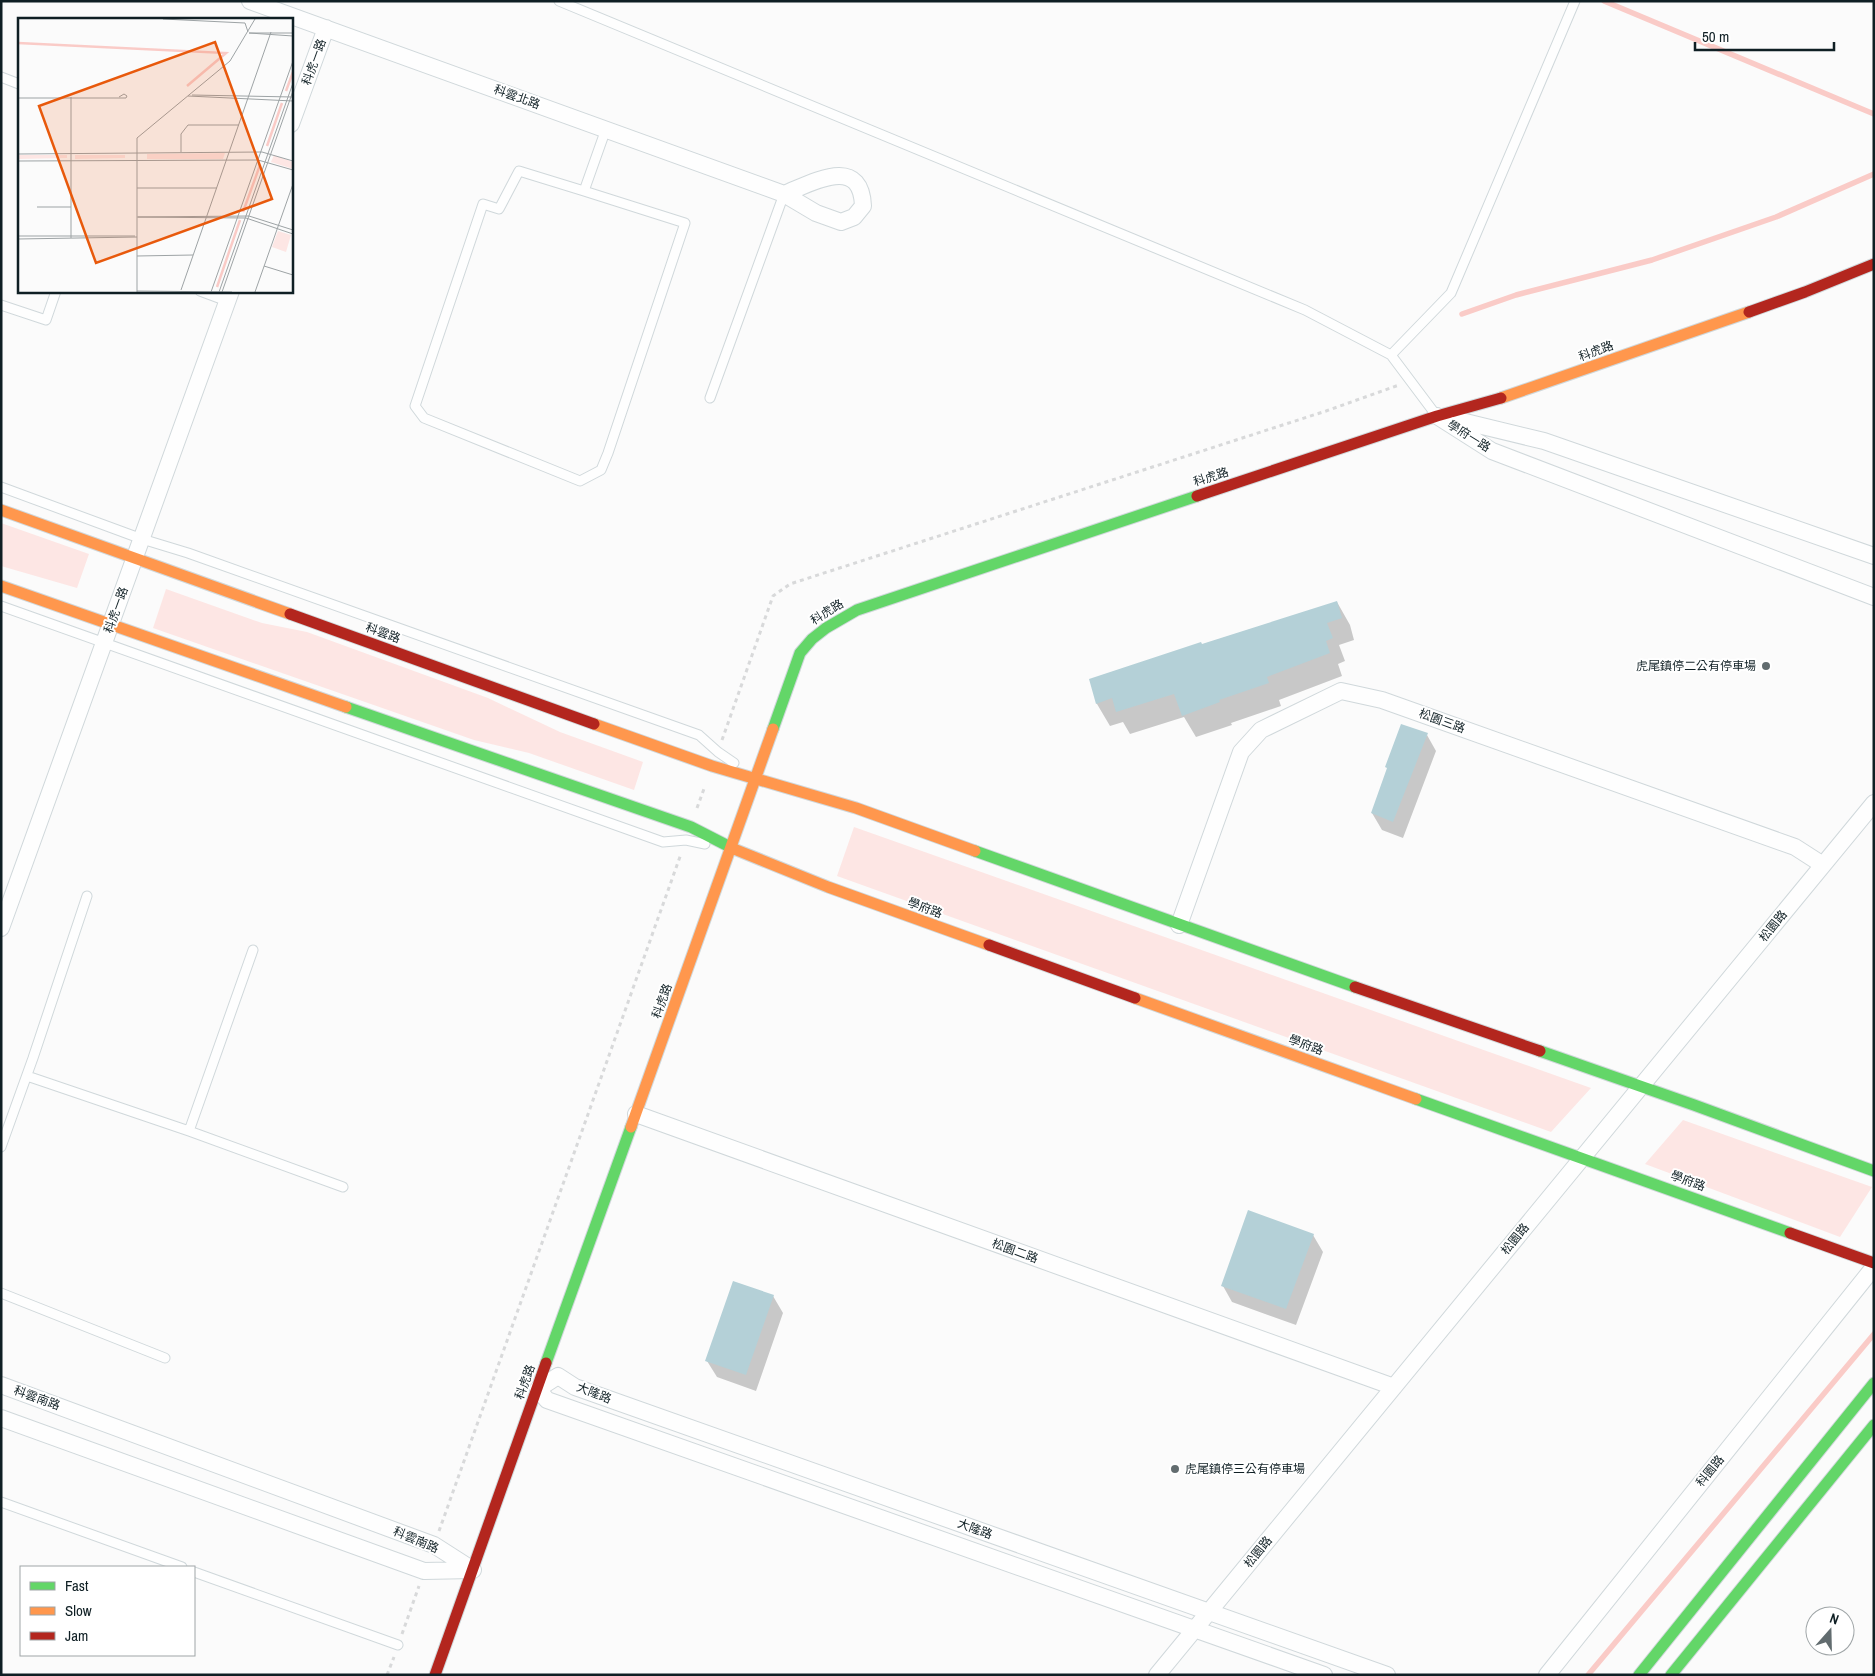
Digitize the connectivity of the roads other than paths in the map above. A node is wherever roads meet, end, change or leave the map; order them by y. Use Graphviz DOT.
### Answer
graph roads {
  1 [pos="250,1"];
  2 [pos="559,1"];
  3 [pos="1575,1"];
  4 [pos="326,28"];
  5 [pos="1,77"];
  6 [pos="18,84"];
  7 [pos="292,121"];
  8 [pos="606,129"];
  9 [pos="584,191"];
  10 [pos="784,194"];
  11 [pos="1874,264"];
  12 [pos="56,292"];
  13 [pos="206,292"];
  14 [pos="229,296"];
  15 [pos="1,305"];
  16 [pos="1391,355"];
  17 [pos="710,398"];
  18 [pos="1437,416"];
  19 [pos="1,486"];
  20 [pos="1,510"];
  21 [pos="142,539"];
  22 [pos="1874,556"];
  23 [pos="134,559"];
  24 [pos="1,586"];
  25 [pos="1874,596"];
  26 [pos="1,606"];
  27 [pos="111,624"];
  28 [pos="105,642"];
  29 [pos="756,779"];
  30 [pos="1874,803"];
  31 [pos="732,848"];
  32 [pos="1823,865"];
  33 [pos="88,896"];
  34 [pos="1179,925"];
  35 [pos="1,928"];
  36 [pos="253,950"];
  37 [pos="27,1076"];
  38 [pos="1641,1088"];
  39 [pos="636,1114"];
  40 [pos="189,1130"];
  41 [pos="1,1147"];
  42 [pos="1582,1158"];
  43 [pos="1874,1171"];
  44 [pos="344,1186"];
  45 [pos="1874,1262"];
  46 [pos="1874,1267"];
  47 [pos="1,1293"];
  48 [pos="164,1358"];
  49 [pos="1874,1382"];
  50 [pos="1,1385"];
  51 [pos="1394,1386"];
  52 [pos="538,1389"];
  53 [pos="1,1418"];
  54 [pos="1874,1425"];
  55 [pos="1,1502"];
  56 [pos="179,1566"];
  57 [pos="473,1570"];
  58 [pos="195,1572"];
  59 [pos="1208,1612"];
  60 [pos="1195,1628"];
  61 [pos="398,1645"];
  62 [pos="435,1675"];
  63 [pos="1157,1675"];
  64 [pos="1324,1675"];
  65 [pos="1387,1675"];
  66 [pos="1547,1675"];
  67 [pos="1639,1675"];
  68 [pos="1671,1675"];
  1 -- 4 [label="street, 科雲北路"];
  2 -- 16 [label="lane"];
  3 -- 16 [label="lane"];
  4 -- 7 [label="street, 科虎一路"];
  4 -- 8 [label="street, 科雲北路"];
  5 -- 6 [label="lane"];
  8 -- 9 [label="lane"];
  8 -- 10 [label="street, 科雲北路"];
  9 -- 9 [label="lane"];
  10 -- 17 [label="lane"];
  11 -- 18 [label="street, 科虎路"];
  12 -- 15 [label="lane"];
  13 -- 14 [label="lane"];
  14 -- 21 [label="street, 科虎一路"];
  16 -- 18 [label="lane"];
  18 -- 22 [label="street, 學府一路"];
  18 -- 25 [label="street, 學府一路"];
  18 -- 29 [label="street, 科虎路"];
  19 -- 21 [label="lane"];
  20 -- 23 [label="street, 科雲路"];
  21 -- 23 [label="street, 科虎一路"];
  21 -- 29 [label="lane"];
  23 -- 27 [label="street, 科虎一路"];
  23 -- 29 [label="street, 科雲路"];
  24 -- 27 [label="street"];
  26 -- 28 [label="lane"];
  27 -- 28 [label="street, 科虎一路"];
  27 -- 31 [label="street"];
  28 -- 31 [label="lane"];
  28 -- 35 [label="street, 科虎一路"];
  29 -- 31 [label="street, 科虎路"];
  29 -- 34 [label="street"];
  30 -- 32 [label="street, 松園路"];
  31 -- 39 [label="street, 科虎路"];
  31 -- 42 [label="street, 學府路"];
  32 -- 34 [label="street, 松園三路"];
  32 -- 38 [label="street, 松園路"];
  33 -- 37 [label="lane"];
  34 -- 38 [label="street"];
  36 -- 40 [label="lane"];
  37 -- 40 [label="lane"];
  37 -- 41 [label="lane"];
  38 -- 42 [label="street, 松園路"];
  38 -- 43 [label="street"];
  39 -- 51 [label="street, 松園二路"];
  39 -- 52 [label="street, 科虎路"];
  40 -- 44 [label="lane"];
  42 -- 45 [label="street, 學府路"];
  42 -- 51 [label="street, 松園路"];
  46 -- 66 [label="street, 科園路"];
  47 -- 48 [label="lane"];
  49 -- 67 [label="street"];
  50 -- 57 [label="street, 科雲南路"];
  51 -- 59 [label="street, 松園路"];
  52 -- 57 [label="street, 科虎路"];
  52 -- 59 [label="street, 大隆路"];
  52 -- 60 [label="street, 大隆路"];
  53 -- 57 [label="street, 科雲南路"];
  54 -- 68 [label="street"];
  55 -- 56 [label="lane"];
  57 -- 62 [label="street, 科虎路"];
  58 -- 61 [label="lane"];
  59 -- 60 [label="street, 松園路"];
  59 -- 65 [label="street, 大隆路"];
  60 -- 63 [label="street, 松園路"];
  60 -- 64 [label="street, 大隆路"];
}
